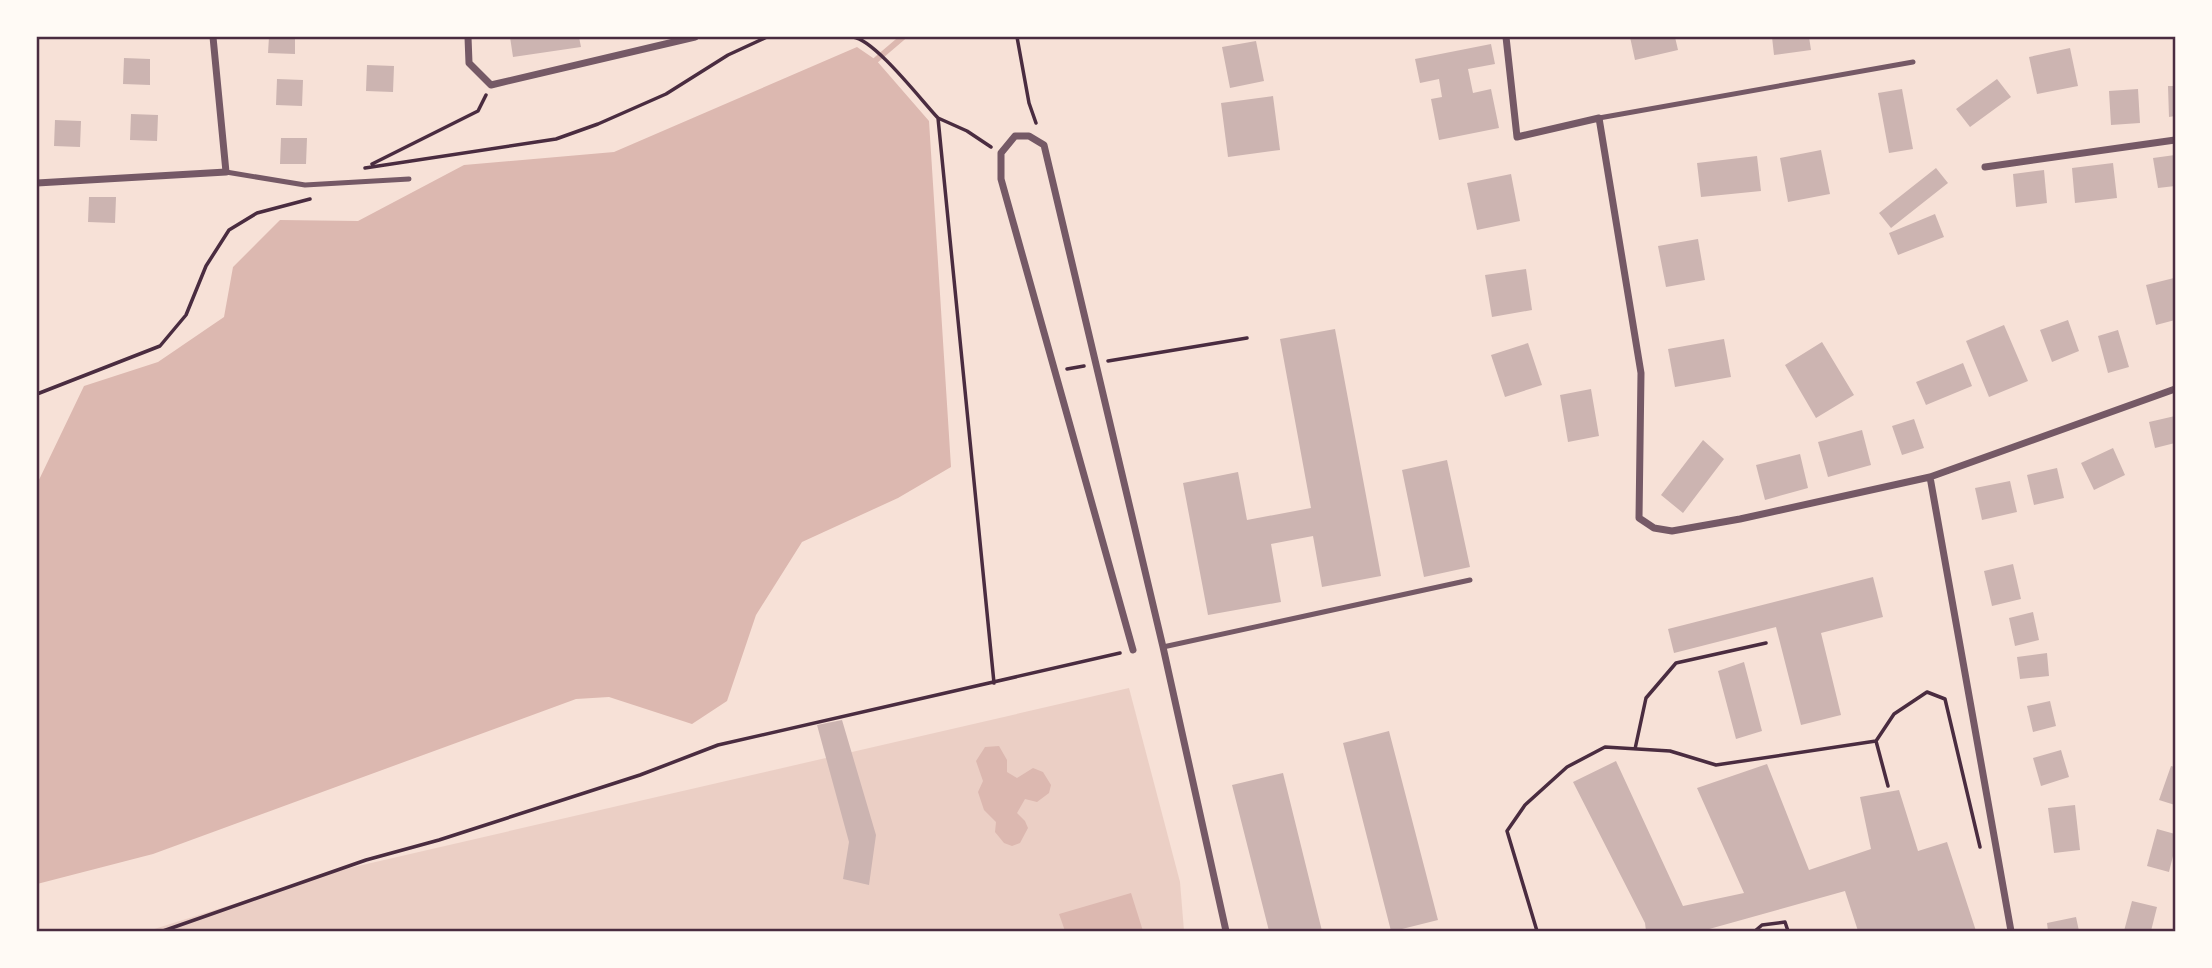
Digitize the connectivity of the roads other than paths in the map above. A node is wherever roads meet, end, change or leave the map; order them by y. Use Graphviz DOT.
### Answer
graph roads {
  1 [pos="213,37"];
  2 [pos="468,37"];
  3 [pos="695,37"];
  4 [pos="1506,37"];
  5 [pos="1913,62"];
  6 [pos="1600,118"];
  7 [pos="2175,140"];
  8 [pos="1985,167"];
  9 [pos="226,172"];
  10 [pos="409,179"];
  11 [pos="37,183"];
  12 [pos="2175,389"];
  13 [pos="1930,477"];
  14 [pos="1470,580"];
  15 [pos="1163,647"];
  16 [pos="1133,650"];
  17 [pos="1226,931"];
  18 [pos="2011,931"];
  1 -- 9 [label="street"];
  2 -- 3 [label="street"];
  4 -- 6 [label="street"];
  5 -- 6 [label="lane"];
  6 -- 13 [label="street"];
  7 -- 8 [label="street"];
  9 -- 10 [label="lane"];
  9 -- 11 [label="street"];
  12 -- 13 [label="street"];
  13 -- 18 [label="street"];
  14 -- 15 [label="lane"];
  15 -- 16 [label="street"];
  15 -- 17 [label="street"];
}
